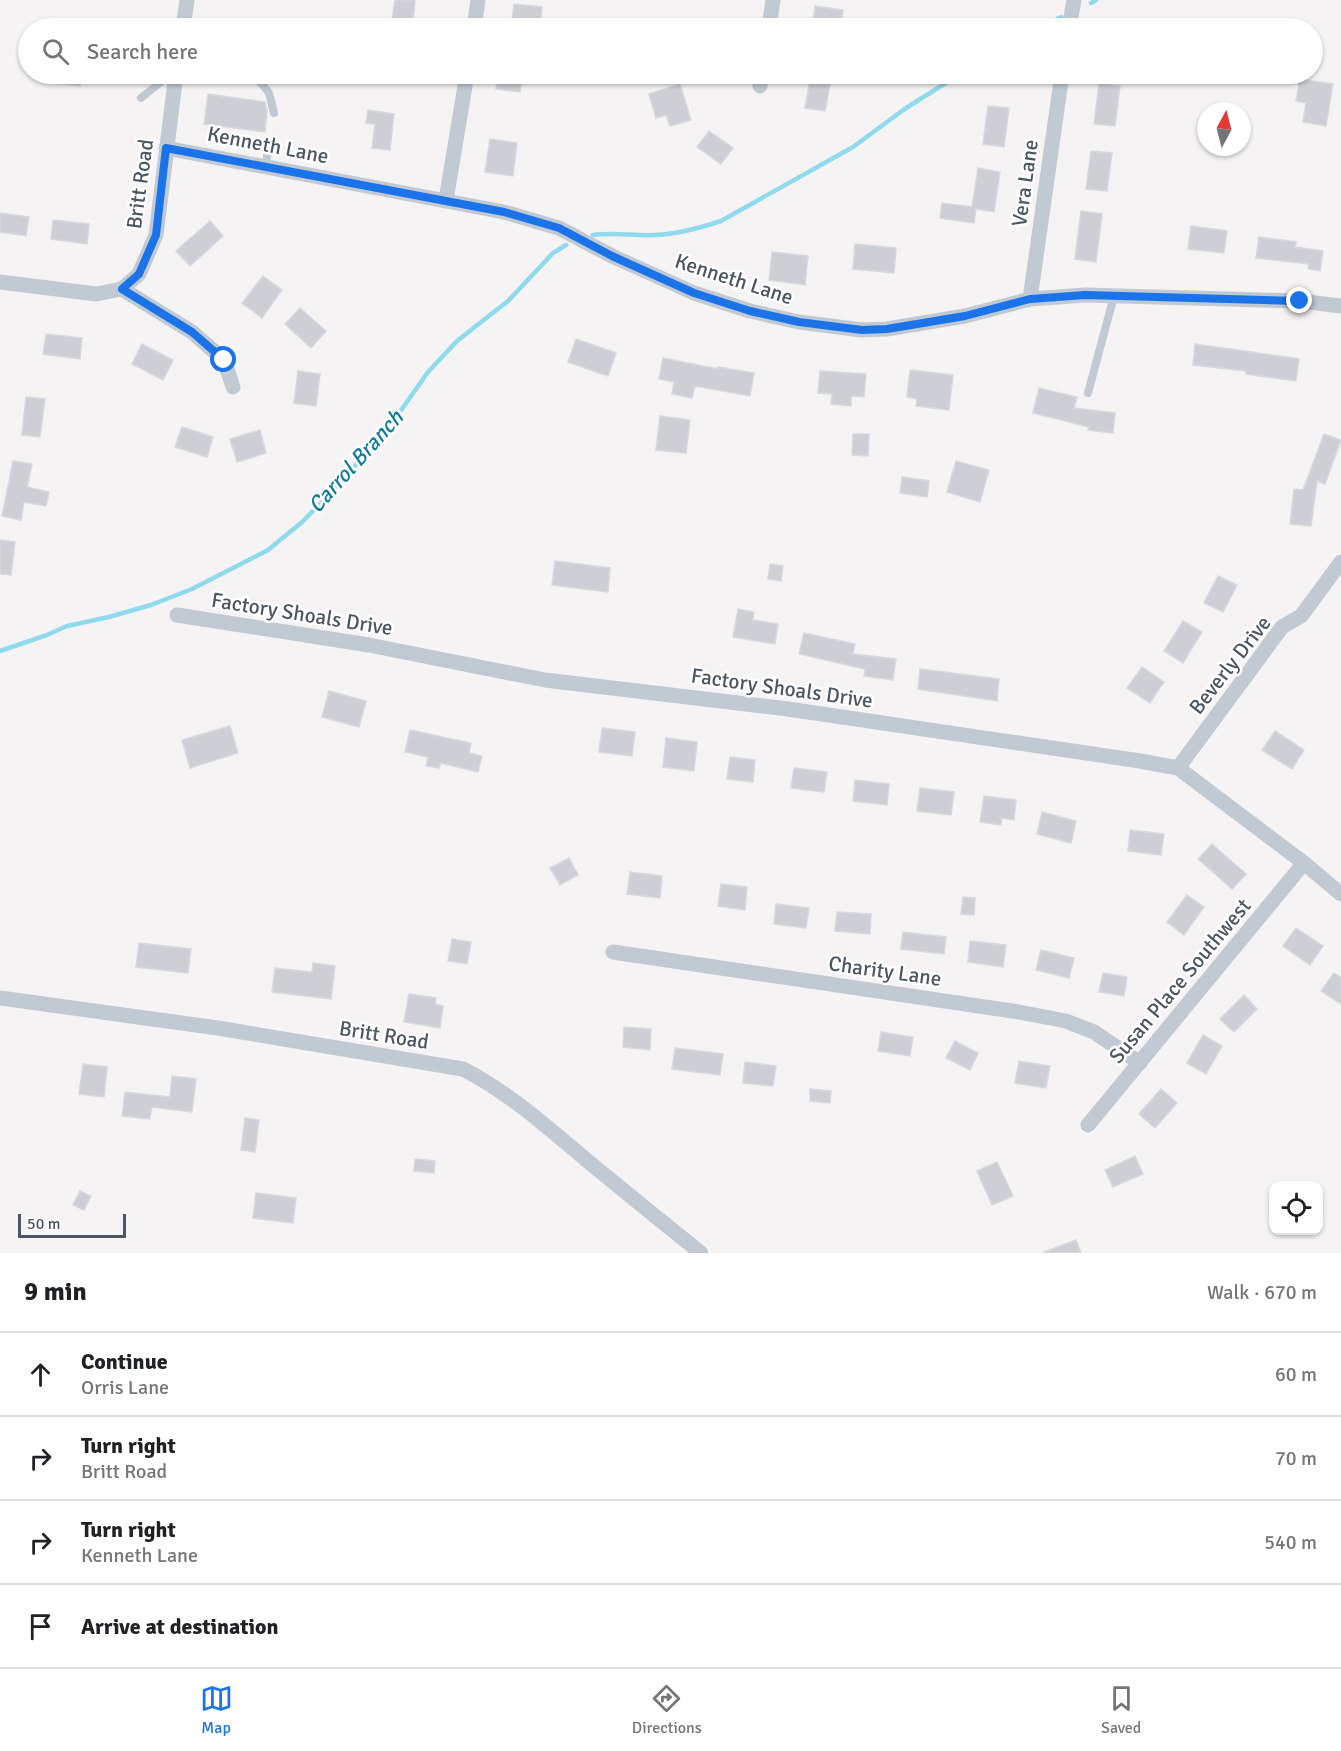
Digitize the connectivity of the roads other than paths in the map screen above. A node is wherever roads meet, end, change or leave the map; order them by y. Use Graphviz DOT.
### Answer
graph roads {
  1 [pos="187,0"];
  2 [pos="478,0"];
  3 [pos="773,0"];
  4 [pos="1074,0"];
  5 [pos="184,18"];
  6 [pos="475,18"];
  7 [pos="770,18"];
  8 [pos="1071,18"];
  9 [pos="158,84"];
  10 [pos="175,84"];
  11 [pos="262,84"];
  12 [pos="464,84"];
  13 [pos="1061,84"];
  14 [pos="141,98"];
  15 [pos="274,112"];
  16 [pos="166,148"];
  17 [pos="268,149"];
  18 [pos="266,166"];
  19 [pos="446,200"];
  20 [pos="1,286"];
  21 [pos="122,289"];
  22 [pos="1114,296"];
  23 [pos="1030,299"];
  24 [pos="1341,306"];
  25 [pos="233,387"];
  26 [pos="1088,393"];
  27 [pos="1341,562"];
  28 [pos="177,615"];
  29 [pos="1178,768"];
  30 [pos="1304,863"];
  31 [pos="1341,894"];
  32 [pos="613,952"];
  33 [pos="0,998"];
  34 [pos="1140,1063"];
  35 [pos="1088,1125"];
  36 [pos="701,1253"];
  1 -- 5 [label="street"];
  2 -- 6 [label="street"];
  3 -- 7 [label="street"];
  4 -- 8 [label="street"];
  9 -- 14 [label="lane"];
  10 -- 16 [label="street, Britt Road"];
  11 -- 15 [label="lane"];
  12 -- 19 [label="street"];
  13 -- 23 [label="street, Vera Lane"];
  16 -- 18 [label="street, Kenneth Lane"];
  16 -- 21 [label="street, Britt Road"];
  17 -- 18 [label="lane"];
  18 -- 19 [label="street, Kenneth Lane"];
  19 -- 23 [label="street, Kenneth Lane"];
  20 -- 21 [label="street"];
  21 -- 25 [label="street"];
  22 -- 23 [label="street, Kenneth Lane"];
  22 -- 24 [label="street, Kenneth Lane"];
  22 -- 26 [label="lane"];
  27 -- 29 [label="street, Beverly Drive"];
  28 -- 29 [label="street, Factory Shoals Drive"];
  29 -- 30 [label="street, Factory Shoals Drive"];
  30 -- 31 [label="street, Factory Shoals Drive"];
  30 -- 34 [label="street, Susan Place Southwest"];
  32 -- 34 [label="street, Charity Lane"];
  33 -- 36 [label="street, Britt Road"];
  34 -- 35 [label="street, Susan Place Southwest"];
}
